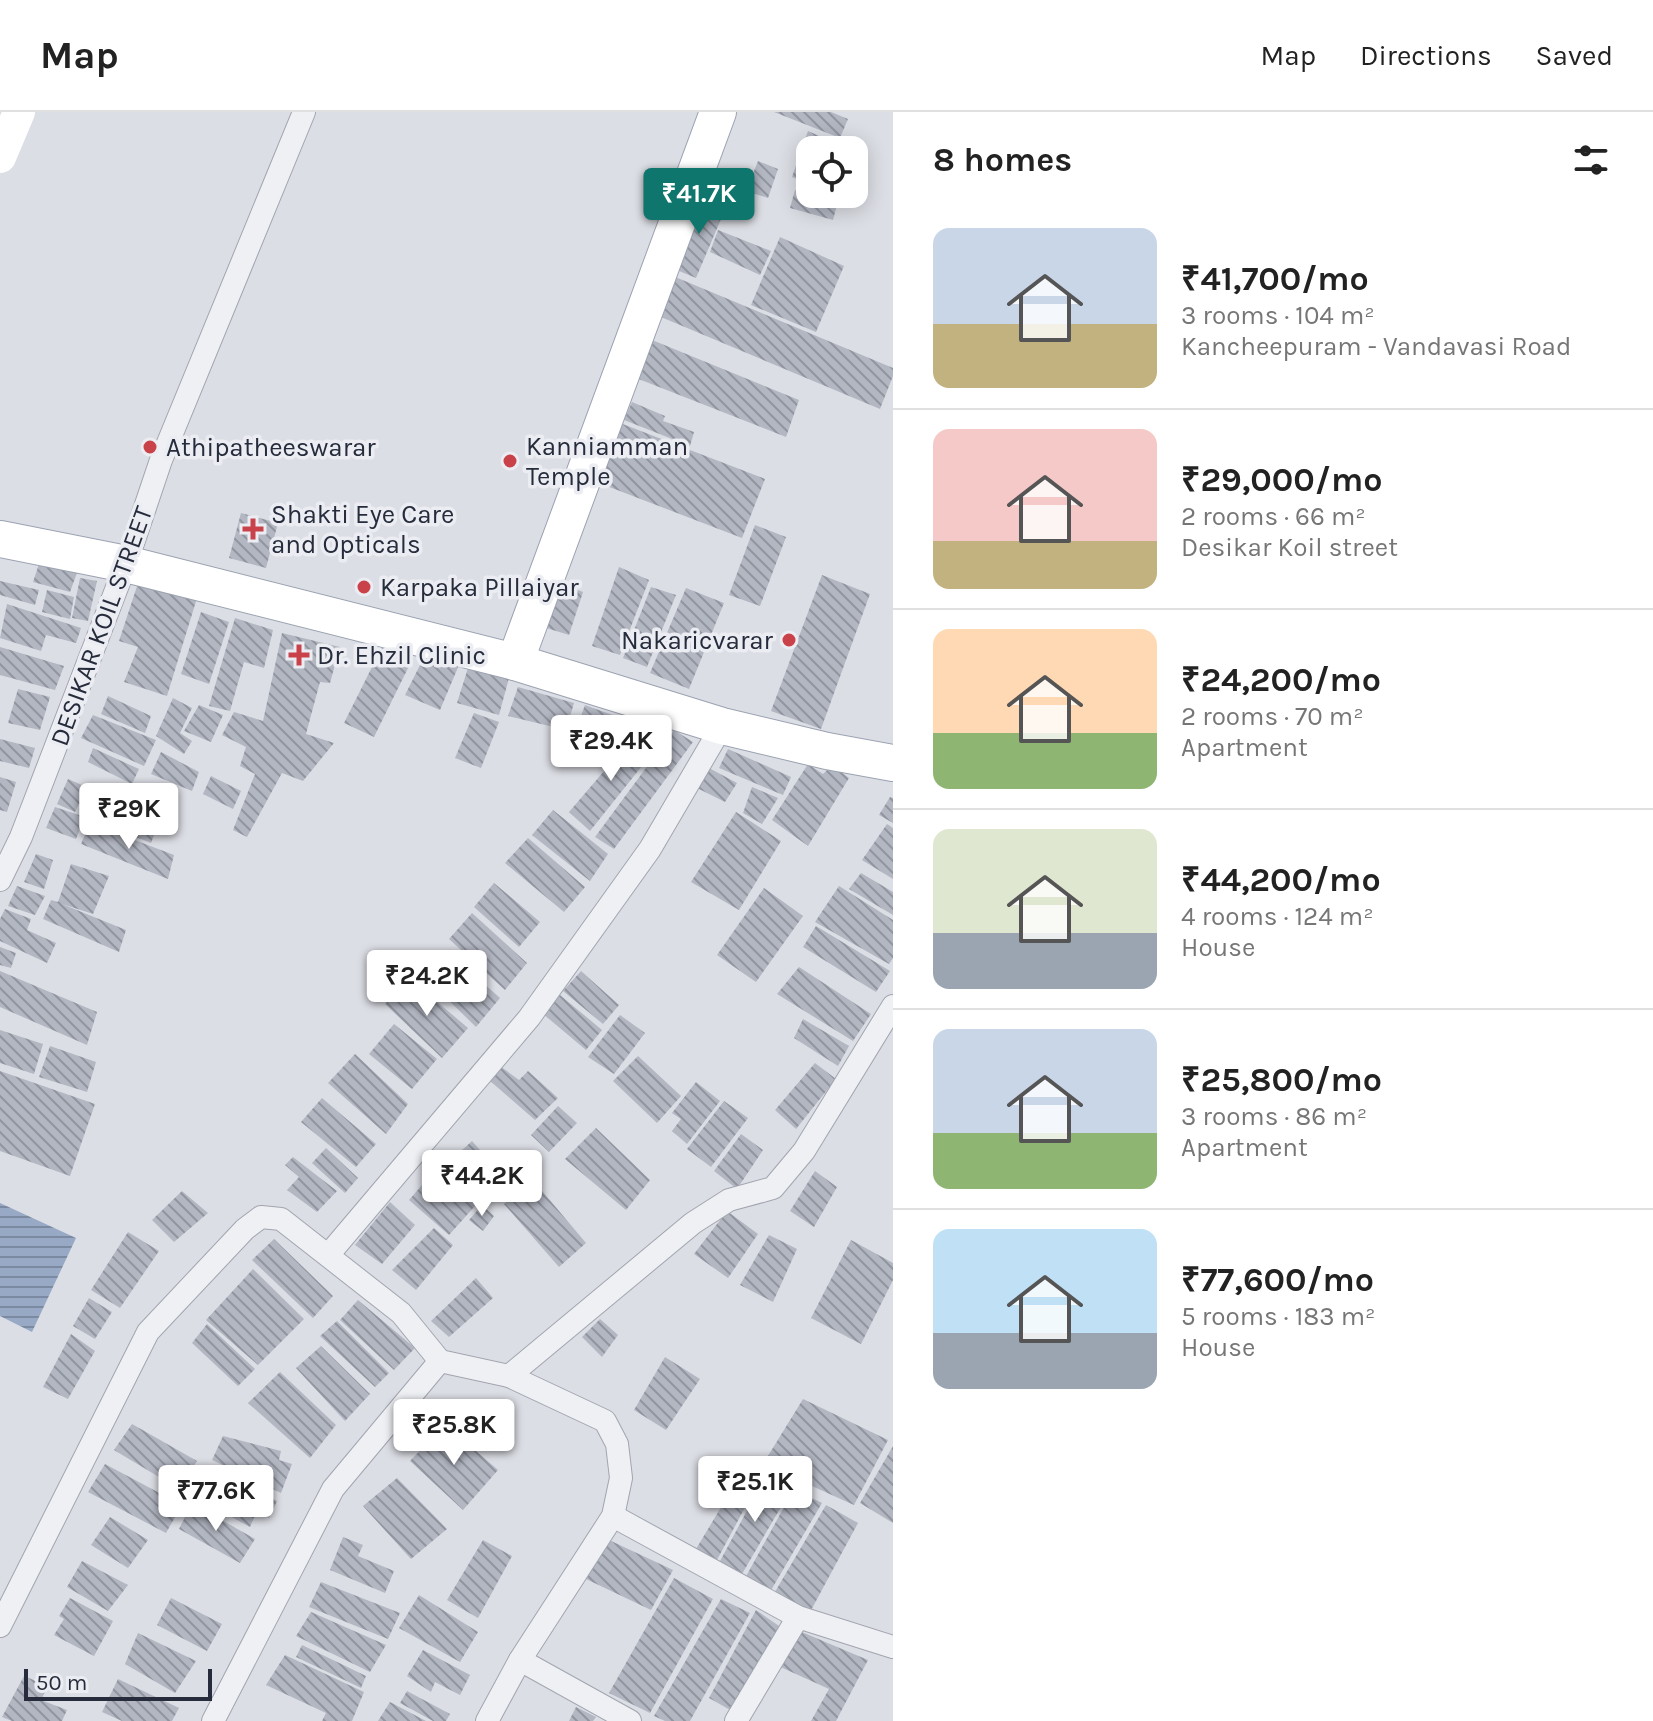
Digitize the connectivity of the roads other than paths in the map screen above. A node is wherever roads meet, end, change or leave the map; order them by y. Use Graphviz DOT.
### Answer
graph roads {
  1 [pos="19,112"];
  2 [pos="304,112"];
  3 [pos="718,112"];
  4 [pos="0,157"];
  5 [pos="0,539"];
  6 [pos="126,564"];
  7 [pos="515,662"];
  8 [pos="722,726"];
  9 [pos="893,763"];
  10 [pos="0,880"];
  11 [pos="893,1006"];
  12 [pos="329,1254"];
  13 [pos="440,1361"];
  14 [pos="509,1376"];
  15 [pos="613,1516"];
  16 [pos="798,1617"];
  17 [pos="0,1626"];
  18 [pos="893,1647"];
  19 [pos="520,1660"];
  20 [pos="213,1721"];
  21 [pos="487,1721"];
  22 [pos="630,1721"];
  23 [pos="736,1721"];
  1 -- 4 [label="street"];
  2 -- 6 [label="street, DESIKAR KOIL STREET"];
  3 -- 7 [label="main road"];
  5 -- 6 [label="main road"];
  6 -- 7 [label="main road"];
  6 -- 10 [label="street, DESIKAR KOIL STREET"];
  7 -- 8 [label="main road"];
  8 -- 9 [label="main road"];
  8 -- 12 [label="street"];
  11 -- 14 [label="street"];
  12 -- 13 [label="street"];
  12 -- 17 [label="street"];
  13 -- 14 [label="street"];
  13 -- 20 [label="street"];
  14 -- 15 [label="street"];
  15 -- 16 [label="street"];
  15 -- 19 [label="street"];
  16 -- 18 [label="street"];
  16 -- 23 [label="street"];
  19 -- 21 [label="street"];
  19 -- 22 [label="street"];
}
